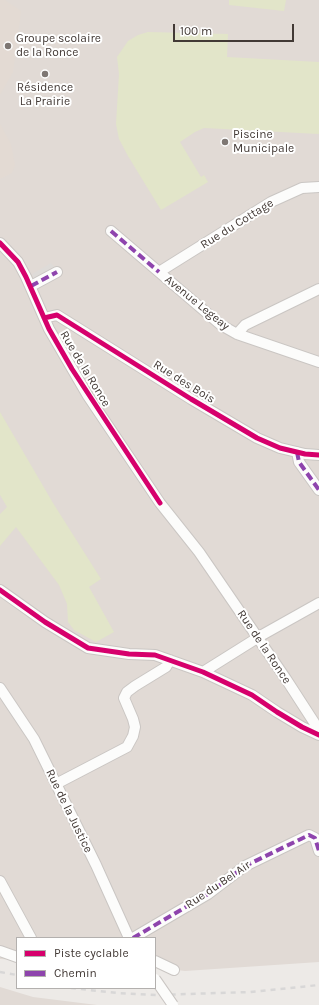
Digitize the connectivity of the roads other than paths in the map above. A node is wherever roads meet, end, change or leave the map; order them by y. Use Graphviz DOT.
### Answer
graph roads {
  1 [pos="319,187"];
  2 [pos="111,231"];
  3 [pos="0,243"];
  4 [pos="57,272"];
  5 [pos="159,272"];
  6 [pos="31,286"];
  7 [pos="319,289"];
  8 [pos="44,318"];
  9 [pos="237,334"];
  10 [pos="319,362"];
  11 [pos="297,452"];
  12 [pos="319,455"];
  13 [pos="319,490"];
  14 [pos="0,590"];
  15 [pos="319,603"];
  16 [pos="257,638"];
  17 [pos="170,660"];
  18 [pos="203,672"];
  19 [pos="0,688"];
  20 [pos="319,730"];
  21 [pos="319,735"];
  22 [pos="56,784"];
  23 [pos="319,851"];
  24 [pos="0,881"];
  25 [pos="30,937"];
  26 [pos="129,937"];
  27 [pos="135,937"];
  28 [pos="0,951"];
  29 [pos="16,957"];
  30 [pos="156,961"];
  31 [pos="174,970"];
  32 [pos="156,980"];
  33 [pos="173,1005"];
  1 -- 5 [label="street, Rue du Cottage"];
  2 -- 5 [label="street, Avenue Legeay"];
  3 -- 6 [label="street, Rue de la Ronce"];
  4 -- 6 [label="street"];
  5 -- 9 [label="street, Avenue Legeay"];
  6 -- 8 [label="street, Rue de la Ronce"];
  7 -- 9 [label="street"];
  8 -- 11 [label="street, Rue des Bois"];
  8 -- 16 [label="street, Rue de la Ronce"];
  9 -- 10 [label="street, Avenue Legeay"];
  11 -- 12 [label="street, Rue des Bois"];
  11 -- 13 [label="street"];
  14 -- 17 [label="street"];
  15 -- 16 [label="street"];
  16 -- 18 [label="street"];
  16 -- 20 [label="street, Rue de la Ronce"];
  17 -- 18 [label="street"];
  17 -- 22 [label="street"];
  18 -- 21 [label="street"];
  19 -- 22 [label="street, Rue de la Justice"];
  22 -- 26 [label="street, Rue de la Justice"];
  23 -- 27 [label="street, Rue du Bel Air"];
  24 -- 25 [label="street"];
  28 -- 29 [label="street"];
  30 -- 31 [label="street"];
  32 -- 33 [label="street, bridge"];
}
